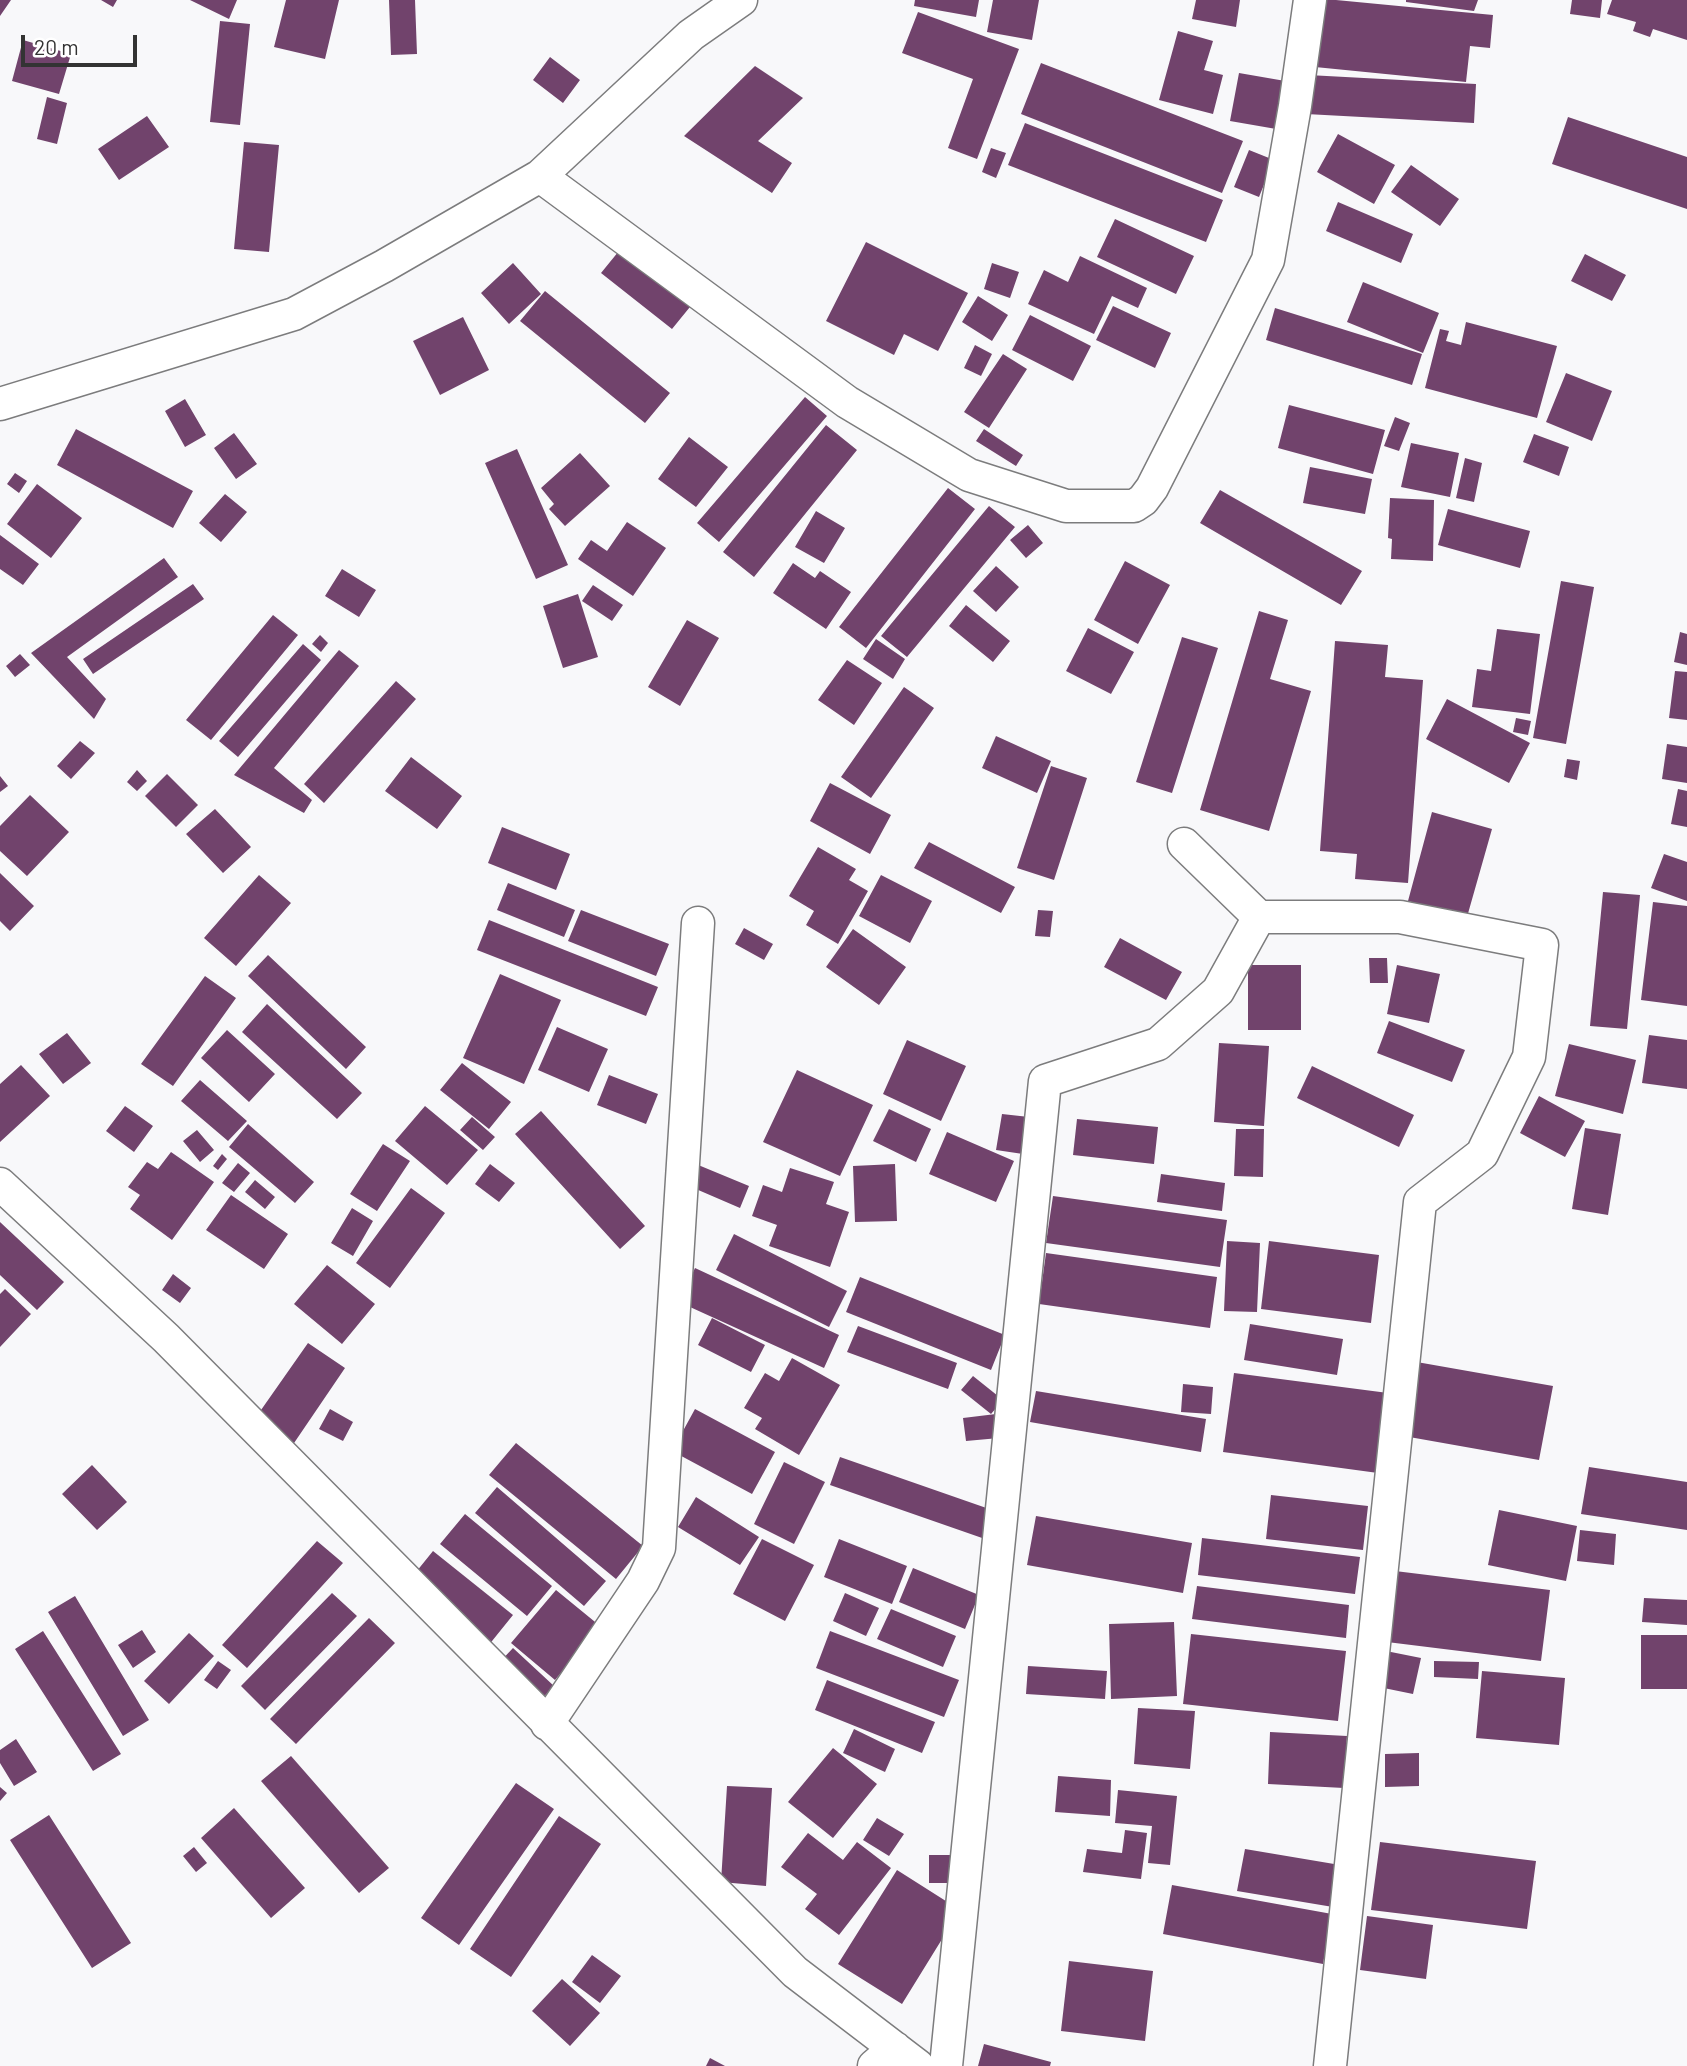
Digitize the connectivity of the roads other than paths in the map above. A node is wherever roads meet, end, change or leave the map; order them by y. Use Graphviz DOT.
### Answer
graph roads {
  1 [pos="741,0"];
  2 [pos="1310,0"];
  3 [pos="540,176"];
  4 [pos="0,404"];
  5 [pos="1184,844"];
  6 [pos="1259,917"];
  7 [pos="698,923"];
  8 [pos="0,1184"];
  9 [pos="547,1724"];
  10 [pos="896,2060"];
  11 [pos="946,2066"];
  12 [pos="1330,2066"];
  1 -- 3 [label="street"];
  2 -- 3 [label="street"];
  3 -- 4 [label="street"];
  5 -- 6 [label="street"];
  6 -- 11 [label="street"];
  6 -- 12 [label="street"];
  7 -- 9 [label="street"];
  8 -- 9 [label="street"];
  9 -- 10 [label="street"];
}
